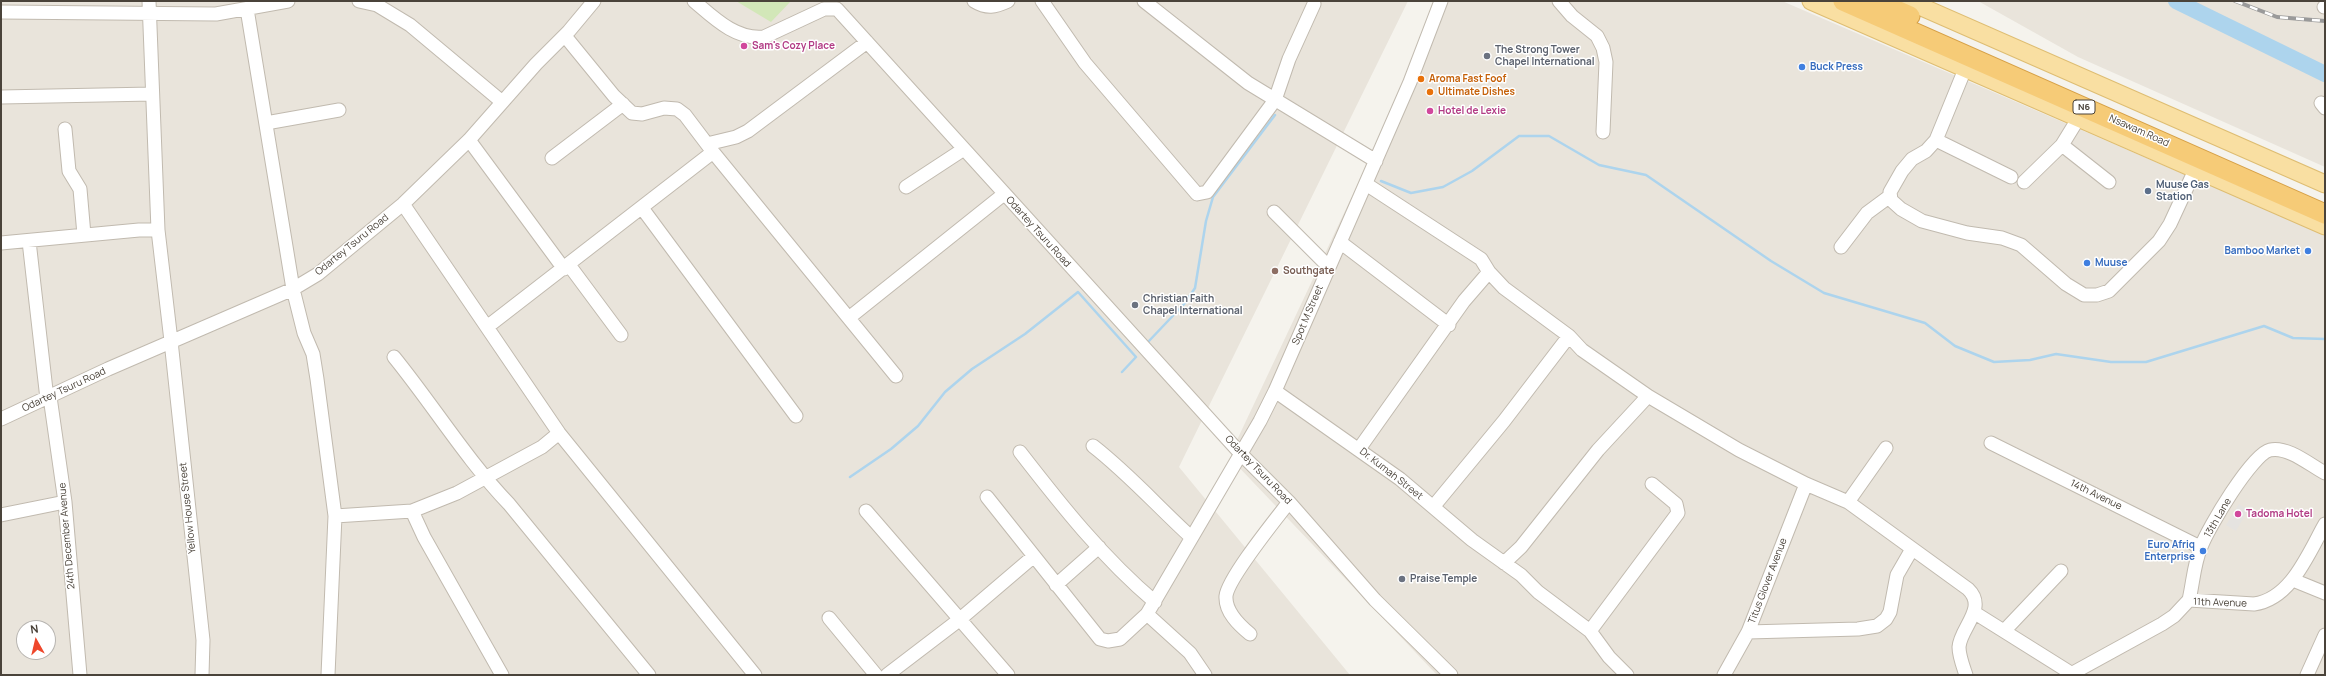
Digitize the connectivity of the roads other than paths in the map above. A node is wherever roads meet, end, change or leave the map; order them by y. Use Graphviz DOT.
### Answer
graph roads {
  1 [pos="288,1"];
  2 [pos="359,1"];
  3 [pos="594,1"];
  4 [pos="694,1"];
  5 [pos="974,1"];
  6 [pos="1008,1"];
  7 [pos="1042,1"];
  8 [pos="1144,1"];
  9 [pos="1441,1"];
  10 [pos="1811,1"];
  11 [pos="1843,1"];
  12 [pos="1876,1"];
  13 [pos="1908,1"];
  14 [pos="1561,2"];
  15 [pos="1314,4"];
  16 [pos="834,5"];
  17 [pos="149,8"];
  18 [pos="247,9"];
  19 [pos="1,12"];
  20 [pos="565,36"];
  21 [pos="867,42"];
  22 [pos="1965,69"];
  23 [pos="152,94"];
  24 [pos="1,98"];
  25 [pos="1275,100"];
  26 [pos="501,101"];
  27 [pos="623,104"];
  28 [pos="339,110"];
  29 [pos="2078,119"];
  30 [pos="266,123"];
  31 [pos="65,129"];
  32 [pos="1603,132"];
  33 [pos="469,140"];
  34 [pos="1936,140"];
  35 [pos="2062,145"];
  36 [pos="710,148"];
  37 [pos="964,149"];
  38 [pos="552,158"];
  39 [pos="1376,160"];
  40 [pos="2195,170"];
  41 [pos="2011,177"];
  42 [pos="2024,182"];
  43 [pos="2109,182"];
  44 [pos="1366,184"];
  45 [pos="2325,184"];
  46 [pos="906,186"];
  47 [pos="1004,194"];
  48 [pos="1890,196"];
  49 [pos="2325,199"];
  50 [pos="403,204"];
  51 [pos="642,208"];
  52 [pos="1274,212"];
  53 [pos="2325,214"];
  54 [pos="2325,226"];
  55 [pos="158,230"];
  56 [pos="84,235"];
  57 [pos="29,241"];
  58 [pos="1340,242"];
  59 [pos="1,243"];
  60 [pos="1841,247"];
  61 [pos="567,267"];
  62 [pos="1329,267"];
  63 [pos="1489,272"];
  64 [pos="293,289"];
  65 [pos="850,316"];
  66 [pos="1449,325"];
  67 [pos="487,327"];
  68 [pos="621,335"];
  69 [pos="1569,336"];
  70 [pos="172,341"];
  71 [pos="394,357"];
  72 [pos="896,376"];
  73 [pos="1275,390"];
  74 [pos="1648,396"];
  75 [pos="48,398"];
  76 [pos="796,416"];
  77 [pos="1,419"];
  78 [pos="559,433"];
  79 [pos="1991,443"];
  80 [pos="1093,446"];
  81 [pos="1886,448"];
  82 [pos="1359,449"];
  83 [pos="1020,452"];
  84 [pos="1241,454"];
  85 [pos="2325,473"];
  86 [pos="484,478"];
  87 [pos="1652,484"];
  88 [pos="1806,484"];
  89 [pos="987,498"];
  90 [pos="65,502"];
  91 [pos="1289,502"];
  92 [pos="1848,502"];
  93 [pos="1433,507"];
  94 [pos="412,511"];
  95 [pos="866,511"];
  96 [pos="1,515"];
  97 [pos="335,516"];
  98 [pos="2325,524"];
  99 [pos="1191,537"];
  100 [pos="1099,547"];
  101 [pos="2200,547"];
  102 [pos="1912,549"];
  103 [pos="1034,556"];
  104 [pos="1504,563"];
  105 [pos="2061,571"];
  106 [pos="2293,580"];
  107 [pos="1056,585"];
  108 [pos="2325,593"];
  109 [pos="2189,600"];
  110 [pos="1155,602"];
  111 [pos="1975,613"];
  112 [pos="1147,614"];
  113 [pos="828,618"];
  114 [pos="959,620"];
  115 [pos="2005,630"];
  116 [pos="1590,631"];
  117 [pos="1748,632"];
  118 [pos="1250,634"];
  119 [pos="2325,635"];
  120 [pos="2072,674"];
  121 [pos="80,675"];
  122 [pos="202,675"];
  123 [pos="328,675"];
  124 [pos="502,675"];
  125 [pos="649,675"];
  126 [pos="755,675"];
  127 [pos="876,675"];
  128 [pos="887,675"];
  129 [pos="1008,675"];
  130 [pos="1205,675"];
  131 [pos="1451,675"];
  132 [pos="1627,675"];
  133 [pos="1724,675"];
  134 [pos="1966,675"];
  135 [pos="2307,675"];
  1 -- 18 [label="street"];
  2 -- 26 [label="street"];
  3 -- 20 [label="street, Odartey Tsuru Road"];
  4 -- 16 [label="street, Odartey Tsuru Road"];
  5 -- 6 [label="street"];
  7 -- 25 [label="street"];
  8 -- 25 [label="street"];
  9 -- 39 [label="street, Spot M Street"];
  10 -- 22 [label="main road"];
  11 -- 53 [label="highway, Nsawam Road / N6"];
  12 -- 49 [label="highway, Nsawam Road / N6"];
  13 -- 45 [label="main road"];
  14 -- 32 [label="street"];
  15 -- 25 [label="street"];
  16 -- 21 [label="street, Odartey Tsuru Road"];
  17 -- 18 [label="street"];
  17 -- 19 [label="street"];
  17 -- 23 [label="street, Yellow House Street"];
  18 -- 30 [label="street"];
  20 -- 26 [label="street, Odartey Tsuru Road"];
  20 -- 27 [label="street"];
  21 -- 36 [label="street"];
  21 -- 37 [label="street, Odartey Tsuru Road"];
  22 -- 29 [label="main road"];
  22 -- 34 [label="street"];
  23 -- 24 [label="street"];
  23 -- 55 [label="street, Yellow House Street"];
  25 -- 39 [label="street"];
  26 -- 33 [label="street, Odartey Tsuru Road"];
  27 -- 36 [label="street"];
  27 -- 38 [label="street"];
  28 -- 30 [label="street"];
  29 -- 35 [label="street"];
  29 -- 40 [label="main road"];
  30 -- 64 [label="street"];
  31 -- 56 [label="street"];
  33 -- 50 [label="street, Odartey Tsuru Road"];
  33 -- 61 [label="street"];
  34 -- 41 [label="street"];
  34 -- 48 [label="street"];
  35 -- 42 [label="street"];
  35 -- 43 [label="street"];
  36 -- 51 [label="street"];
  36 -- 65 [label="street"];
  37 -- 46 [label="street"];
  37 -- 47 [label="street, Odartey Tsuru Road"];
  39 -- 44 [label="street, Spot M Street"];
  40 -- 48 [label="street"];
  40 -- 54 [label="main road"];
  44 -- 58 [label="street, Spot M Street"];
  44 -- 63 [label="street"];
  47 -- 65 [label="street"];
  47 -- 84 [label="street, Odartey Tsuru Road"];
  48 -- 60 [label="street"];
  50 -- 64 [label="street, Odartey Tsuru Road"];
  50 -- 67 [label="street"];
  51 -- 61 [label="street"];
  51 -- 76 [label="street"];
  52 -- 62 [label="street"];
  55 -- 56 [label="street"];
  55 -- 70 [label="street, Yellow House Street"];
  56 -- 57 [label="street"];
  57 -- 59 [label="street"];
  57 -- 75 [label="street, 24th December Avenue"];
  58 -- 62 [label="street, Spot M Street"];
  58 -- 66 [label="street"];
  61 -- 67 [label="street"];
  61 -- 68 [label="street"];
  62 -- 73 [label="street, Spot M Street"];
  63 -- 66 [label="street"];
  63 -- 69 [label="street"];
  64 -- 70 [label="street, Odartey Tsuru Road"];
  64 -- 97 [label="street"];
  65 -- 72 [label="street"];
  66 -- 82 [label="street"];
  67 -- 78 [label="street"];
  69 -- 74 [label="street"];
  69 -- 93 [label="street"];
  70 -- 75 [label="street, Odartey Tsuru Road"];
  70 -- 122 [label="street, Yellow House Street"];
  71 -- 86 [label="street"];
  73 -- 82 [label="street, Dr. Kumah Street"];
  73 -- 84 [label="street, Spot M Street"];
  74 -- 88 [label="street"];
  74 -- 104 [label="street"];
  75 -- 77 [label="street, Odartey Tsuru Road"];
  75 -- 90 [label="street, 24th December Avenue"];
  78 -- 86 [label="street"];
  78 -- 126 [label="street"];
  79 -- 101 [label="street, 14th Avenue"];
  80 -- 99 [label="street"];
  81 -- 92 [label="street"];
  82 -- 93 [label="street, Dr. Kumah Street"];
  83 -- 100 [label="street"];
  84 -- 91 [label="street, Odartey Tsuru Road"];
  84 -- 99 [label="street, Spot M Street"];
  85 -- 101 [label="street, 13th Lane"];
  86 -- 94 [label="street"];
  86 -- 125 [label="street"];
  87 -- 116 [label="street"];
  88 -- 92 [label="street"];
  88 -- 117 [label="street, Titus Glover Avenue"];
  89 -- 103 [label="street"];
  90 -- 96 [label="street"];
  90 -- 121 [label="street, 24th December Avenue"];
  91 -- 118 [label="street"];
  91 -- 131 [label="street, Odartey Tsuru Road"];
  92 -- 102 [label="street"];
  93 -- 104 [label="street, Dr. Kumah Street"];
  94 -- 97 [label="street"];
  94 -- 124 [label="street"];
  95 -- 114 [label="street"];
  97 -- 123 [label="street"];
  98 -- 106 [label="street, 11th Avenue"];
  99 -- 110 [label="street, Spot M Street"];
  100 -- 107 [label="street"];
  100 -- 110 [label="street"];
  101 -- 109 [label="street, 13th Lane"];
  102 -- 111 [label="street"];
  102 -- 117 [label="street"];
  103 -- 107 [label="street"];
  103 -- 114 [label="street"];
  104 -- 116 [label="street, Dr. Kumah Street"];
  105 -- 115 [label="street"];
  106 -- 108 [label="street"];
  106 -- 109 [label="street, 11th Avenue"];
  107 -- 112 [label="street, Spot M Street"];
  109 -- 120 [label="street, 11th Avenue"];
  110 -- 112 [label="street, Spot M Street"];
  111 -- 115 [label="street"];
  111 -- 134 [label="street"];
  112 -- 130 [label="street"];
  113 -- 127 [label="street"];
  114 -- 128 [label="street"];
  114 -- 129 [label="street"];
  115 -- 120 [label="street"];
  116 -- 132 [label="street, Dr. Kumah Street"];
  117 -- 133 [label="street, Titus Glover Avenue"];
  119 -- 135 [label="street"];
}
